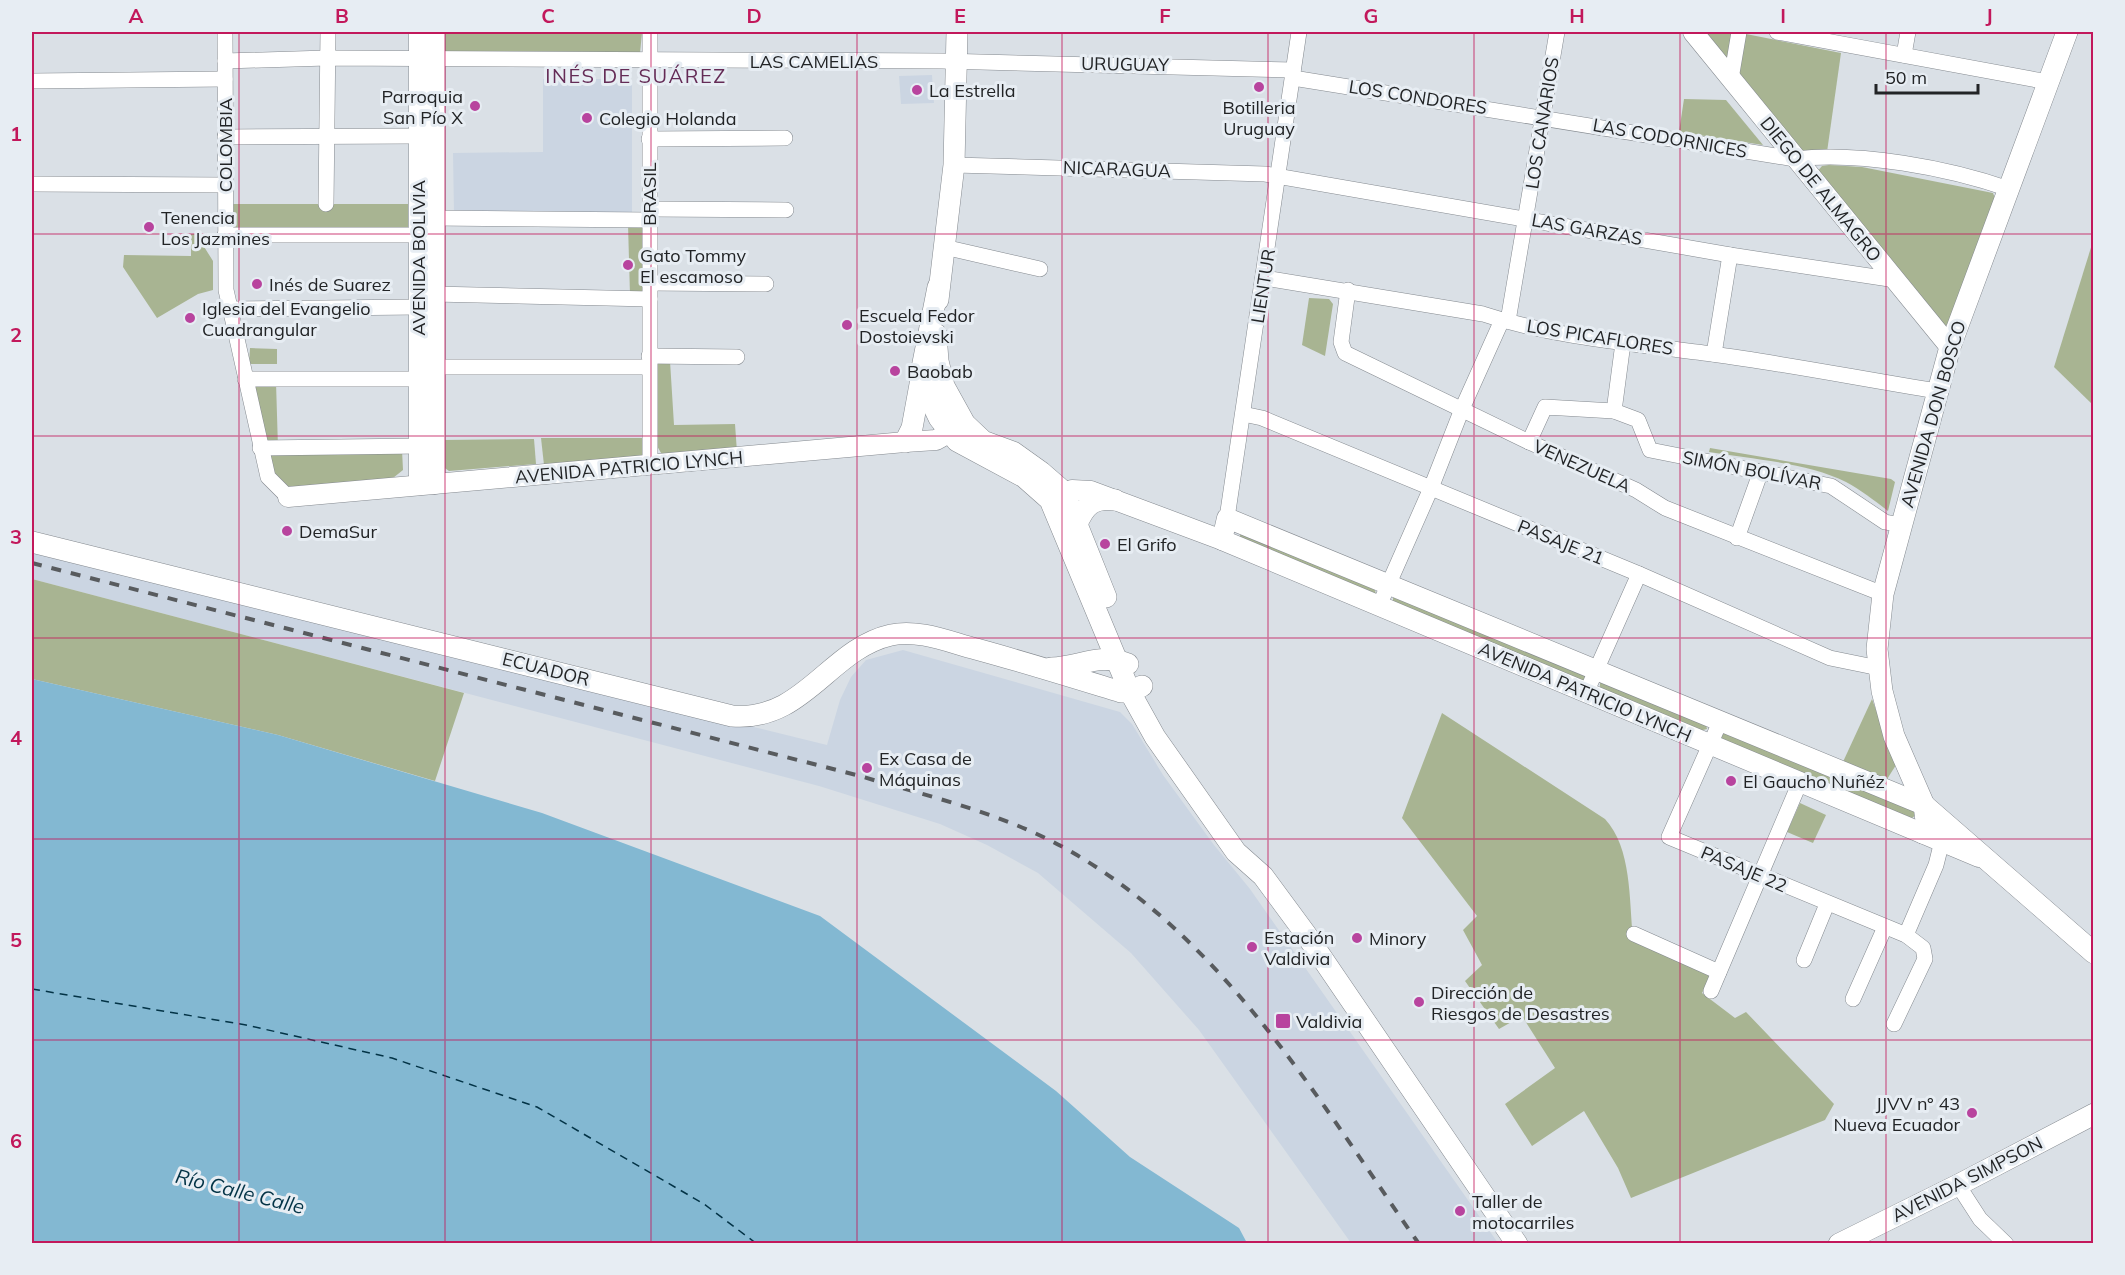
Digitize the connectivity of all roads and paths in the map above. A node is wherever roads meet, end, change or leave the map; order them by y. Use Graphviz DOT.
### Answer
graph roads {
  1 [pos="225,32"];
  2 [pos="328,32"];
  3 [pos="419,32"];
  4 [pos="435,32"];
  5 [pos="650,32"];
  6 [pos="957,32"];
  7 [pos="1299,32"];
  8 [pos="1557,32"];
  9 [pos="1693,32"];
  10 [pos="1739,32"];
  11 [pos="1777,32"];
  12 [pos="1908,32"];
  13 [pos="2067,32"];
  14 [pos="1904,55"];
  15 [pos="327,58"];
  16 [pos="426,59"];
  17 [pos="225,61"];
  18 [pos="650,61"];
  19 [pos="957,62"];
  20 [pos="1293,74"];
  21 [pos="225,79"];
  22 [pos="1731,79"];
  23 [pos="32,81"];
  24 [pos="2048,82"];
  25 [pos="1544,116"];
  26 [pos="327,136"];
  27 [pos="418,136"];
  28 [pos="225,137"];
  29 [pos="785,138"];
  30 [pos="649,139"];
  31 [pos="1795,159"];
  32 [pos="954,165"];
  33 [pos="1279,176"];
  34 [pos="32,184"];
  35 [pos="225,185"];
  36 [pos="2009,189"];
  37 [pos="326,204"];
  38 [pos="786,210"];
  39 [pos="649,214"];
  40 [pos="434,218"];
  41 [pos="1527,218"];
  42 [pos="225,235"];
  43 [pos="418,235"];
  44 [pos="944,247"];
  45 [pos="1730,255"];
  46 [pos="1040,269"];
  47 [pos="1265,278"];
  48 [pos="1896,280"];
  49 [pos="649,283"];
  50 [pos="766,284"];
  51 [pos="938,287"];
  52 [pos="1348,290"];
  53 [pos="433,294"];
  54 [pos="650,299"];
  55 [pos="418,307"];
  56 [pos="228,309"];
  57 [pos="1505,321"];
  58 [pos="1623,343"];
  59 [pos="1950,346"];
  60 [pos="1714,354"];
  61 [pos="737,357"];
  62 [pos="649,362"];
  63 [pos="425,373"];
  64 [pos="921,373"];
  65 [pos="245,379"];
  66 [pos="1937,391"];
  67 [pos="1462,409"];
  68 [pos="1614,411"];
  69 [pos="1243,414"];
  70 [pos="957,428"];
  71 [pos="904,442"];
  72 [pos="1529,442"];
  73 [pos="419,446"];
  74 [pos="260,448"];
  75 [pos="650,465"];
  76 [pos="1761,471"];
  77 [pos="427,484"];
  78 [pos="1431,488"];
  79 [pos="1057,496"];
  80 [pos="288,497"];
  81 [pos="1115,500"];
  82 [pos="1227,518"];
  83 [pos="1077,524"];
  84 [pos="1901,525"];
  85 [pos="1737,538"];
  86 [pos="1222,540"];
  87 [pos="32,542"];
  88 [pos="1639,574"];
  89 [pos="1388,585"];
  90 [pos="1883,594"];
  91 [pos="1379,606"];
  92 [pos="1104,627"];
  93 [pos="1091,659"];
  94 [pos="1125,663"];
  95 [pos="1041,667"];
  96 [pos="1879,668"];
  97 [pos="1596,671"];
  98 [pos="1136,689"];
  99 [pos="1586,693"];
  100 [pos="1720,722"];
  101 [pos="1711,744"];
  102 [pos="1800,782"];
  103 [pos="1924,805"];
  104 [pos="1932,837"];
  105 [pos="1988,860"];
  106 [pos="1760,875"];
  107 [pos="1263,876"];
  108 [pos="1827,904"];
  109 [pos="1885,927"];
  110 [pos="1634,934"];
  111 [pos="1906,935"];
  112 [pos="2094,953"];
  113 [pos="1804,960"];
  114 [pos="1719,972"];
  115 [pos="1711,992"];
  116 [pos="1853,999"];
  117 [pos="1894,1024"];
  118 [pos="2094,1114"];
  119 [pos="1958,1185"];
  120 [pos="1516,1244"];
  121 [pos="1839,1244"];
  122 [pos="2006,1244"];
  1 -- 17 [label="street, COLOMBIA"];
  2 -- 15 [label="street"];
  3 -- 16 [label="street, AVENIDA BOLIVIA"];
  4 -- 16 [label="street, AVENIDA BOLIVIA"];
  5 -- 18 [label="street, BRASIL"];
  6 -- 19 [label="main road"];
  7 -- 20 [label="street, LIENTUR"];
  8 -- 25 [label="street, LOS CANARIOS"];
  9 -- 22 [label="street, DIEGO DE ALMAGRO"];
  10 -- 22 [label="street"];
  11 -- 14 [label="street"];
  12 -- 14 [label="street"];
  13 -- 24 [label="main road, AVENIDA DON BOSCO"];
  14 -- 24 [label="street"];
  15 -- 16 [label="street, LAS CAMELIAS"];
  15 -- 17 [label="street, LAS CAMELIAS"];
  15 -- 26 [label="street"];
  16 -- 18 [label="street, LAS CAMELIAS"];
  16 -- 27 [label="street, AVENIDA BOLIVIA"];
  16 -- 40 [label="street, AVENIDA BOLIVIA"];
  17 -- 21 [label="street, COLOMBIA"];
  18 -- 19 [label="street, LAS CAMELIAS"];
  18 -- 30 [label="street, BRASIL"];
  19 -- 20 [label="street, URUGUAY"];
  19 -- 32 [label="main road"];
  20 -- 25 [label="street, LOS CONDORES"];
  20 -- 33 [label="street, LIENTUR"];
  21 -- 23 [label="street"];
  21 -- 28 [label="street, COLOMBIA"];
  22 -- 31 [label="street, DIEGO DE ALMAGRO"];
  24 -- 36 [label="main road, AVENIDA DON BOSCO"];
  25 -- 31 [label="street, LAS CODORNICES"];
  25 -- 41 [label="street, LOS CANARIOS"];
  26 -- 27 [label="street"];
  26 -- 28 [label="street"];
  26 -- 37 [label="street"];
  27 -- 43 [label="street, AVENIDA BOLIVIA"];
  28 -- 35 [label="street, COLOMBIA"];
  29 -- 30 [label="street"];
  30 -- 39 [label="street, BRASIL"];
  31 -- 36 [label="street, LAS CODORNICES"];
  31 -- 48 [label="street, DIEGO DE ALMAGRO"];
  32 -- 33 [label="street, NICARAGUA"];
  32 -- 44 [label="main road"];
  33 -- 41 [label="street, LAS GARZAS"];
  33 -- 47 [label="street, LIENTUR"];
  34 -- 35 [label="street"];
  35 -- 42 [label="street, COLOMBIA"];
  36 -- 59 [label="main road, AVENIDA DON BOSCO"];
  38 -- 39 [label="street"];
  39 -- 40 [label="street"];
  39 -- 49 [label="street, BRASIL"];
  40 -- 53 [label="street, AVENIDA BOLIVIA"];
  41 -- 45 [label="street, LAS GARZAS"];
  41 -- 57 [label="street, LOS CANARIOS"];
  42 -- 43 [label="street"];
  42 -- 56 [label="street, COLOMBIA"];
  43 -- 55 [label="street, AVENIDA BOLIVIA"];
  44 -- 46 [label="street"];
  44 -- 51 [label="main road"];
  45 -- 48 [label="street, LAS GARZAS"];
  45 -- 60 [label="street"];
  47 -- 52 [label="street, LOS PICAFLORES"];
  47 -- 69 [label="street, LIENTUR"];
  48 -- 59 [label="street, DIEGO DE ALMAGRO"];
  49 -- 50 [label="street"];
  49 -- 54 [label="street, BRASIL"];
  51 -- 64 [label="main road"];
  51 -- 70 [label="main road"];
  52 -- 57 [label="street, LOS PICAFLORES"];
  52 -- 67 [label="street, VENEZUELA"];
  53 -- 54 [label="street"];
  53 -- 63 [label="street, AVENIDA BOLIVIA"];
  54 -- 62 [label="street, BRASIL"];
  55 -- 56 [label="street"];
  55 -- 63 [label="street, AVENIDA BOLIVIA"];
  56 -- 65 [label="street, COLOMBIA"];
  57 -- 58 [label="street, LOS PICAFLORES"];
  57 -- 67 [label="street, LOS CANARIOS"];
  58 -- 60 [label="street, LOS PICAFLORES"];
  58 -- 68 [label="street"];
  59 -- 66 [label="main road, AVENIDA DON BOSCO"];
  60 -- 66 [label="street, LOS PICAFLORES"];
  61 -- 62 [label="street"];
  62 -- 63 [label="street"];
  62 -- 75 [label="street, BRASIL"];
  63 -- 65 [label="street"];
  63 -- 73 [label="street, AVENIDA BOLIVIA"];
  63 -- 77 [label="street, AVENIDA BOLIVIA"];
  64 -- 70 [label="main road"];
  64 -- 71 [label="main road"];
  65 -- 74 [label="street, COLOMBIA"];
  66 -- 84 [label="main road, AVENIDA DON BOSCO"];
  67 -- 72 [label="street, VENEZUELA"];
  67 -- 78 [label="street, LOS CANARIOS"];
  68 -- 72 [label="street, SIMÓN BOLÍVAR"];
  68 -- 76 [label="street, SIMÓN BOLÍVAR"];
  69 -- 78 [label="street, PASAJE 21"];
  69 -- 82 [label="street, LIENTUR"];
  70 -- 71 [label="street, AVENIDA PATRICIO LYNCH"];
  70 -- 79 [label="main road"];
  71 -- 75 [label="street, AVENIDA PATRICIO LYNCH"];
  72 -- 85 [label="street, VENEZUELA"];
  73 -- 74 [label="street"];
  73 -- 77 [label="street, AVENIDA BOLIVIA"];
  74 -- 80 [label="street, COLOMBIA"];
  75 -- 77 [label="street, AVENIDA PATRICIO LYNCH"];
  76 -- 84 [label="street, SIMÓN BOLÍVAR"];
  76 -- 85 [label="street"];
  77 -- 80 [label="street, AVENIDA PATRICIO LYNCH"];
  78 -- 88 [label="street, PASAJE 21"];
  78 -- 89 [label="street, LOS CANARIOS"];
  79 -- 81 [label="street, AVENIDA PATRICIO LYNCH"];
  79 -- 83 [label="main road"];
  79 -- 92 [label="main road"];
  81 -- 83 [label="main road"];
  81 -- 86 [label="street, AVENIDA PATRICIO LYNCH"];
  82 -- 86 [label="street, LIENTUR"];
  82 -- 89 [label="street, AVENIDA PATRICIO LYNCH"];
  83 -- 94 [label="main road"];
  84 -- 90 [label="main road, AVENIDA DON BOSCO"];
  85 -- 90 [label="street, VENEZUELA"];
  86 -- 91 [label="street, AVENIDA PATRICIO LYNCH"];
  87 -- 95 [label="main road, ECUADOR"];
  88 -- 96 [label="street, PASAJE 21"];
  88 -- 97 [label="street"];
  89 -- 91 [label="street, LOS CANARIOS"];
  89 -- 97 [label="street, AVENIDA PATRICIO LYNCH"];
  90 -- 96 [label="main road, AVENIDA DON BOSCO"];
  91 -- 99 [label="street, AVENIDA PATRICIO LYNCH"];
  92 -- 93 [label="main road"];
  92 -- 94 [label="main road"];
  93 -- 94 [label="main road, ECUADOR"];
  93 -- 95 [label="main road, ECUADOR"];
  94 -- 98 [label="main road"];
  95 -- 98 [label="main road, ECUADOR"];
  96 -- 103 [label="main road, AVENIDA DON BOSCO"];
  97 -- 99 [label="street"];
  97 -- 100 [label="street, AVENIDA PATRICIO LYNCH"];
  98 -- 107 [label="main road"];
  98 -- 107 [label="main road"];
  99 -- 101 [label="street, AVENIDA PATRICIO LYNCH"];
  100 -- 101 [label="street, PASAJE 22"];
  100 -- 103 [label="street, AVENIDA PATRICIO LYNCH"];
  101 -- 102 [label="street, AVENIDA PATRICIO LYNCH"];
  101 -- 106 [label="street, PASAJE 22"];
  102 -- 104 [label="street, AVENIDA PATRICIO LYNCH"];
  102 -- 106 [label="street"];
  103 -- 104 [label="main road, AVENIDA DON BOSCO"];
  103 -- 105 [label="main road, AVENIDA DON BOSCO"];
  104 -- 105 [label="street, AVENIDA PATRICIO LYNCH"];
  104 -- 111 [label="street"];
  105 -- 112 [label="main road, AVENIDA PATRICIO LYNCH"];
  106 -- 108 [label="street, PASAJE 22"];
  106 -- 114 [label="street"];
  107 -- 120 [label="main road"];
  108 -- 109 [label="street, PASAJE 22"];
  108 -- 113 [label="street"];
  109 -- 111 [label="street, PASAJE 22"];
  109 -- 116 [label="street"];
  110 -- 114 [label="street"];
  111 -- 117 [label="street, PASAJE 22"];
  114 -- 115 [label="street"];
  118 -- 119 [label="main road, AVENIDA SIMPSON"];
  119 -- 121 [label="main road, AVENIDA SIMPSON"];
  119 -- 122 [label="street"];
}
